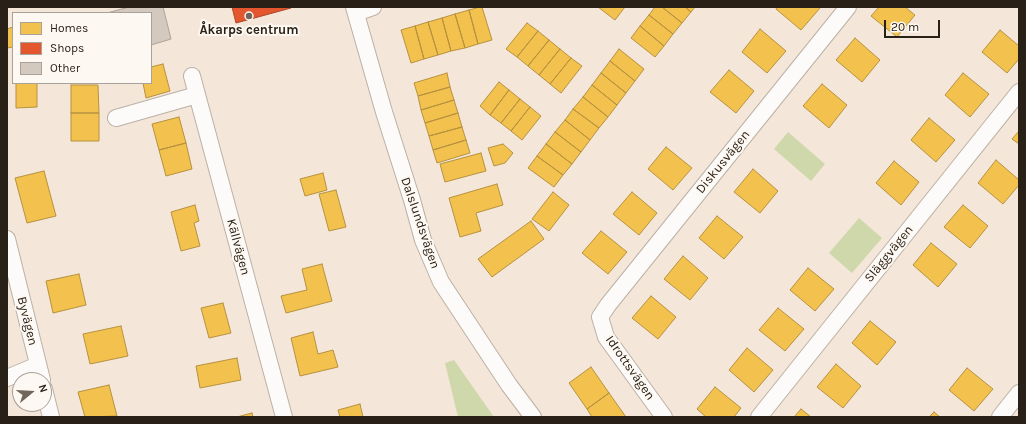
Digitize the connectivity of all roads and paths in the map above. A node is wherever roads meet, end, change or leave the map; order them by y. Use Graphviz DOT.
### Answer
graph roads {
  1 [pos="373,7"];
  2 [pos="848,7"];
  3 [pos="355,10"];
  4 [pos="192,76"];
  5 [pos="1019,92"];
  6 [pos="197,95"];
  7 [pos="116,118"];
  8 [pos="8,246"];
  9 [pos="600,317"];
  10 [pos="40,372"];
  11 [pos="1019,393"];
  12 [pos="284,417"];
  13 [pos="533,417"];
  14 [pos="664,417"];
  15 [pos="759,417"];
  16 [pos="1000,417"];
  1 -- 3 [label="street"];
  2 -- 9 [label="street, Diskusvägen"];
  3 -- 13 [label="street, Dalslundsvägen"];
  4 -- 6 [label="street, Källvägen"];
  5 -- 15 [label="street, Släggvägen"];
  6 -- 7 [label="street"];
  6 -- 12 [label="street, Källvägen"];
  8 -- 10 [label="street, Byvägen"];
  9 -- 14 [label="street, Idrottsvägen"];
  11 -- 16 [label="street"];
}
